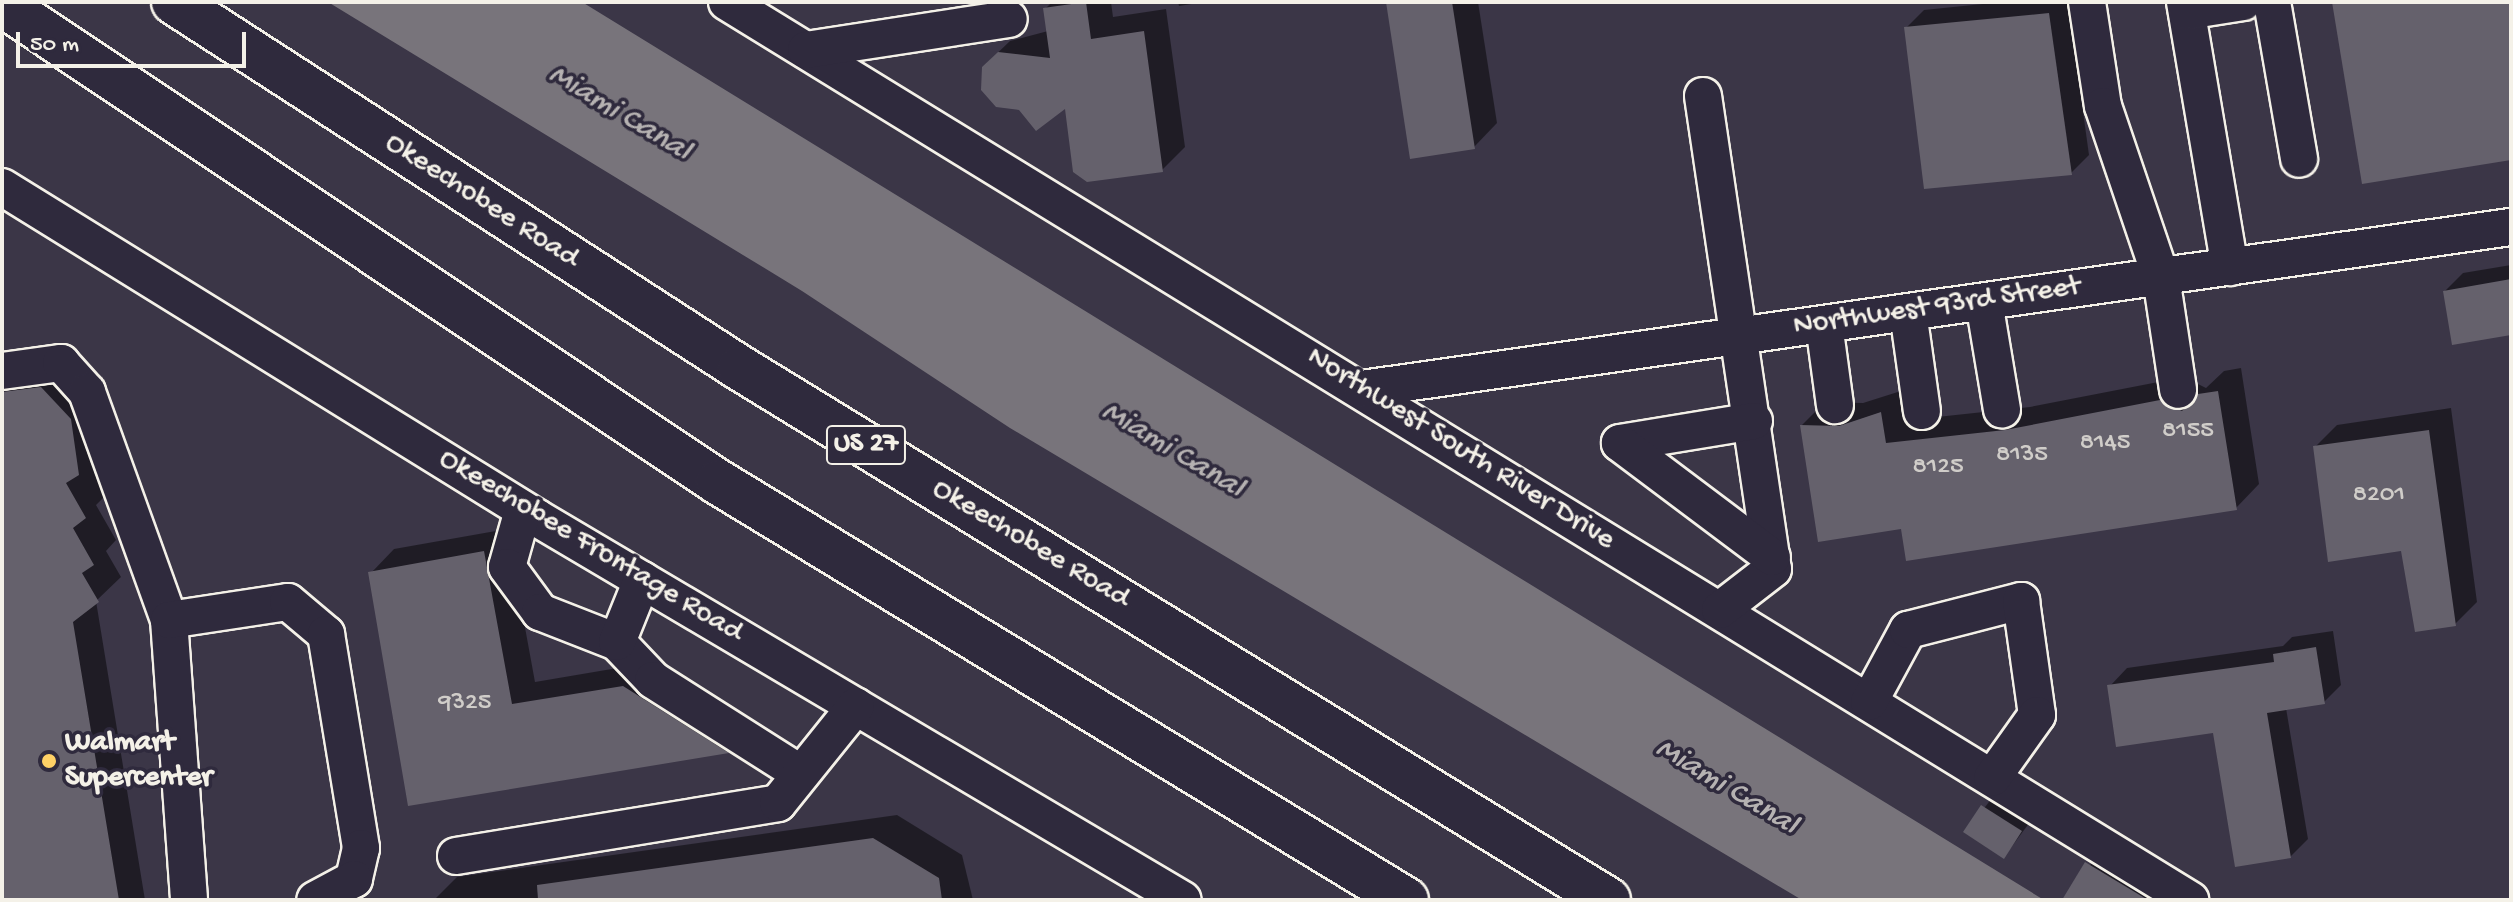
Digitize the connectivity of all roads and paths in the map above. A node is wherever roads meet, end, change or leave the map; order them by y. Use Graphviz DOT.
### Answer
graph roads {
  1 [pos="16,2"];
  2 [pos="174,2"];
  3 [pos="727,2"];
  4 [pos="2087,2"];
  5 [pos="2243,2"];
  6 [pos="2272,2"];
  7 [pos="2,4"];
  8 [pos="2186,7"];
  9 [pos="1009,19"];
  10 [pos="806,50"];
  11 [pos="86,59"];
  12 [pos="1703,96"];
  13 [pos="2299,159"];
  14 [pos="2,187"];
  15 [pos="2511,227"];
  16 [pos="2230,267"];
  17 [pos="2161,277"];
  18 [pos="1984,302"];
  19 [pos="1908,312"];
  20 [pos="1824,324"];
  21 [pos="1743,336"];
  22 [pos="2,371"];
  23 [pos="1362,389"];
  24 [pos="2178,390"];
  25 [pos="1835,405"];
  26 [pos="2002,409"];
  27 [pos="1922,411"];
  28 [pos="1754,421"];
  29 [pos="523,510"];
  30 [pos="1772,557"];
  31 [pos="642,580"];
  32 [pos="1720,610"];
  33 [pos="169,620"];
  34 [pos="617,642"];
  35 [pos="1869,702"];
  36 [pos="856,706"];
  37 [pos="801,774"];
  38 [pos="1992,778"];
  39 [pos="456,856"];
  40 [pos="1136,888"];
  41 [pos="1583,888"];
  42 [pos="189,900"];
  43 [pos="315,900"];
  44 [pos="1183,900"];
  45 [pos="1406,900"];
  46 [pos="1608,900"];
  47 [pos="2190,900"];
  1 -- 11 [label="highway"];
  2 -- 41 [label="highway, Okeechobee Road / US 27"];
  3 -- 10 [label="street, Northwest South River Drive"];
  4 -- 17 [label="street"];
  5 -- 8 [label="street"];
  6 -- 13 [label="street"];
  7 -- 11 [label="highway"];
  8 -- 16 [label="street"];
  9 -- 10 [label="street"];
  10 -- 23 [label="street, Northwest South River Drive"];
  11 -- 45 [label="highway"];
  12 -- 21 [label="street"];
  14 -- 29 [label="street, Okeechobee Frontage Road"];
  15 -- 16 [label="street, Northwest 93rd Street"];
  16 -- 17 [label="street, Northwest 93rd Street"];
  17 -- 18 [label="street, Northwest 93rd Street"];
  17 -- 24 [label="street"];
  18 -- 19 [label="street, Northwest 93rd Street"];
  18 -- 26 [label="street"];
  19 -- 20 [label="street, Northwest 93rd Street"];
  19 -- 27 [label="street"];
  20 -- 21 [label="street, Northwest 93rd Street"];
  20 -- 25 [label="street"];
  21 -- 23 [label="street, Northwest 93rd Street"];
  21 -- 28 [label="street"];
  22 -- 33 [label="street"];
  23 -- 32 [label="street, Northwest South River Drive"];
  28 -- 30 [label="street"];
  28 -- 30 [label="street"];
  29 -- 31 [label="street, Okeechobee Frontage Road"];
  29 -- 34 [label="street"];
  30 -- 32 [label="street"];
  31 -- 34 [label="street"];
  31 -- 36 [label="street, Okeechobee Frontage Road"];
  32 -- 35 [label="street, Northwest South River Drive"];
  33 -- 42 [label="street"];
  33 -- 43 [label="street"];
  34 -- 37 [label="street"];
  35 -- 38 [label="street, Northwest South River Drive"];
  35 -- 38 [label="street"];
  36 -- 37 [label="street"];
  36 -- 40 [label="street, Okeechobee Frontage Road"];
  37 -- 39 [label="street"];
  38 -- 47 [label="street, Northwest South River Drive"];
  40 -- 44 [label="street, Okeechobee Frontage Road"];
  41 -- 46 [label="highway, Okeechobee Road / US 27"];
}
